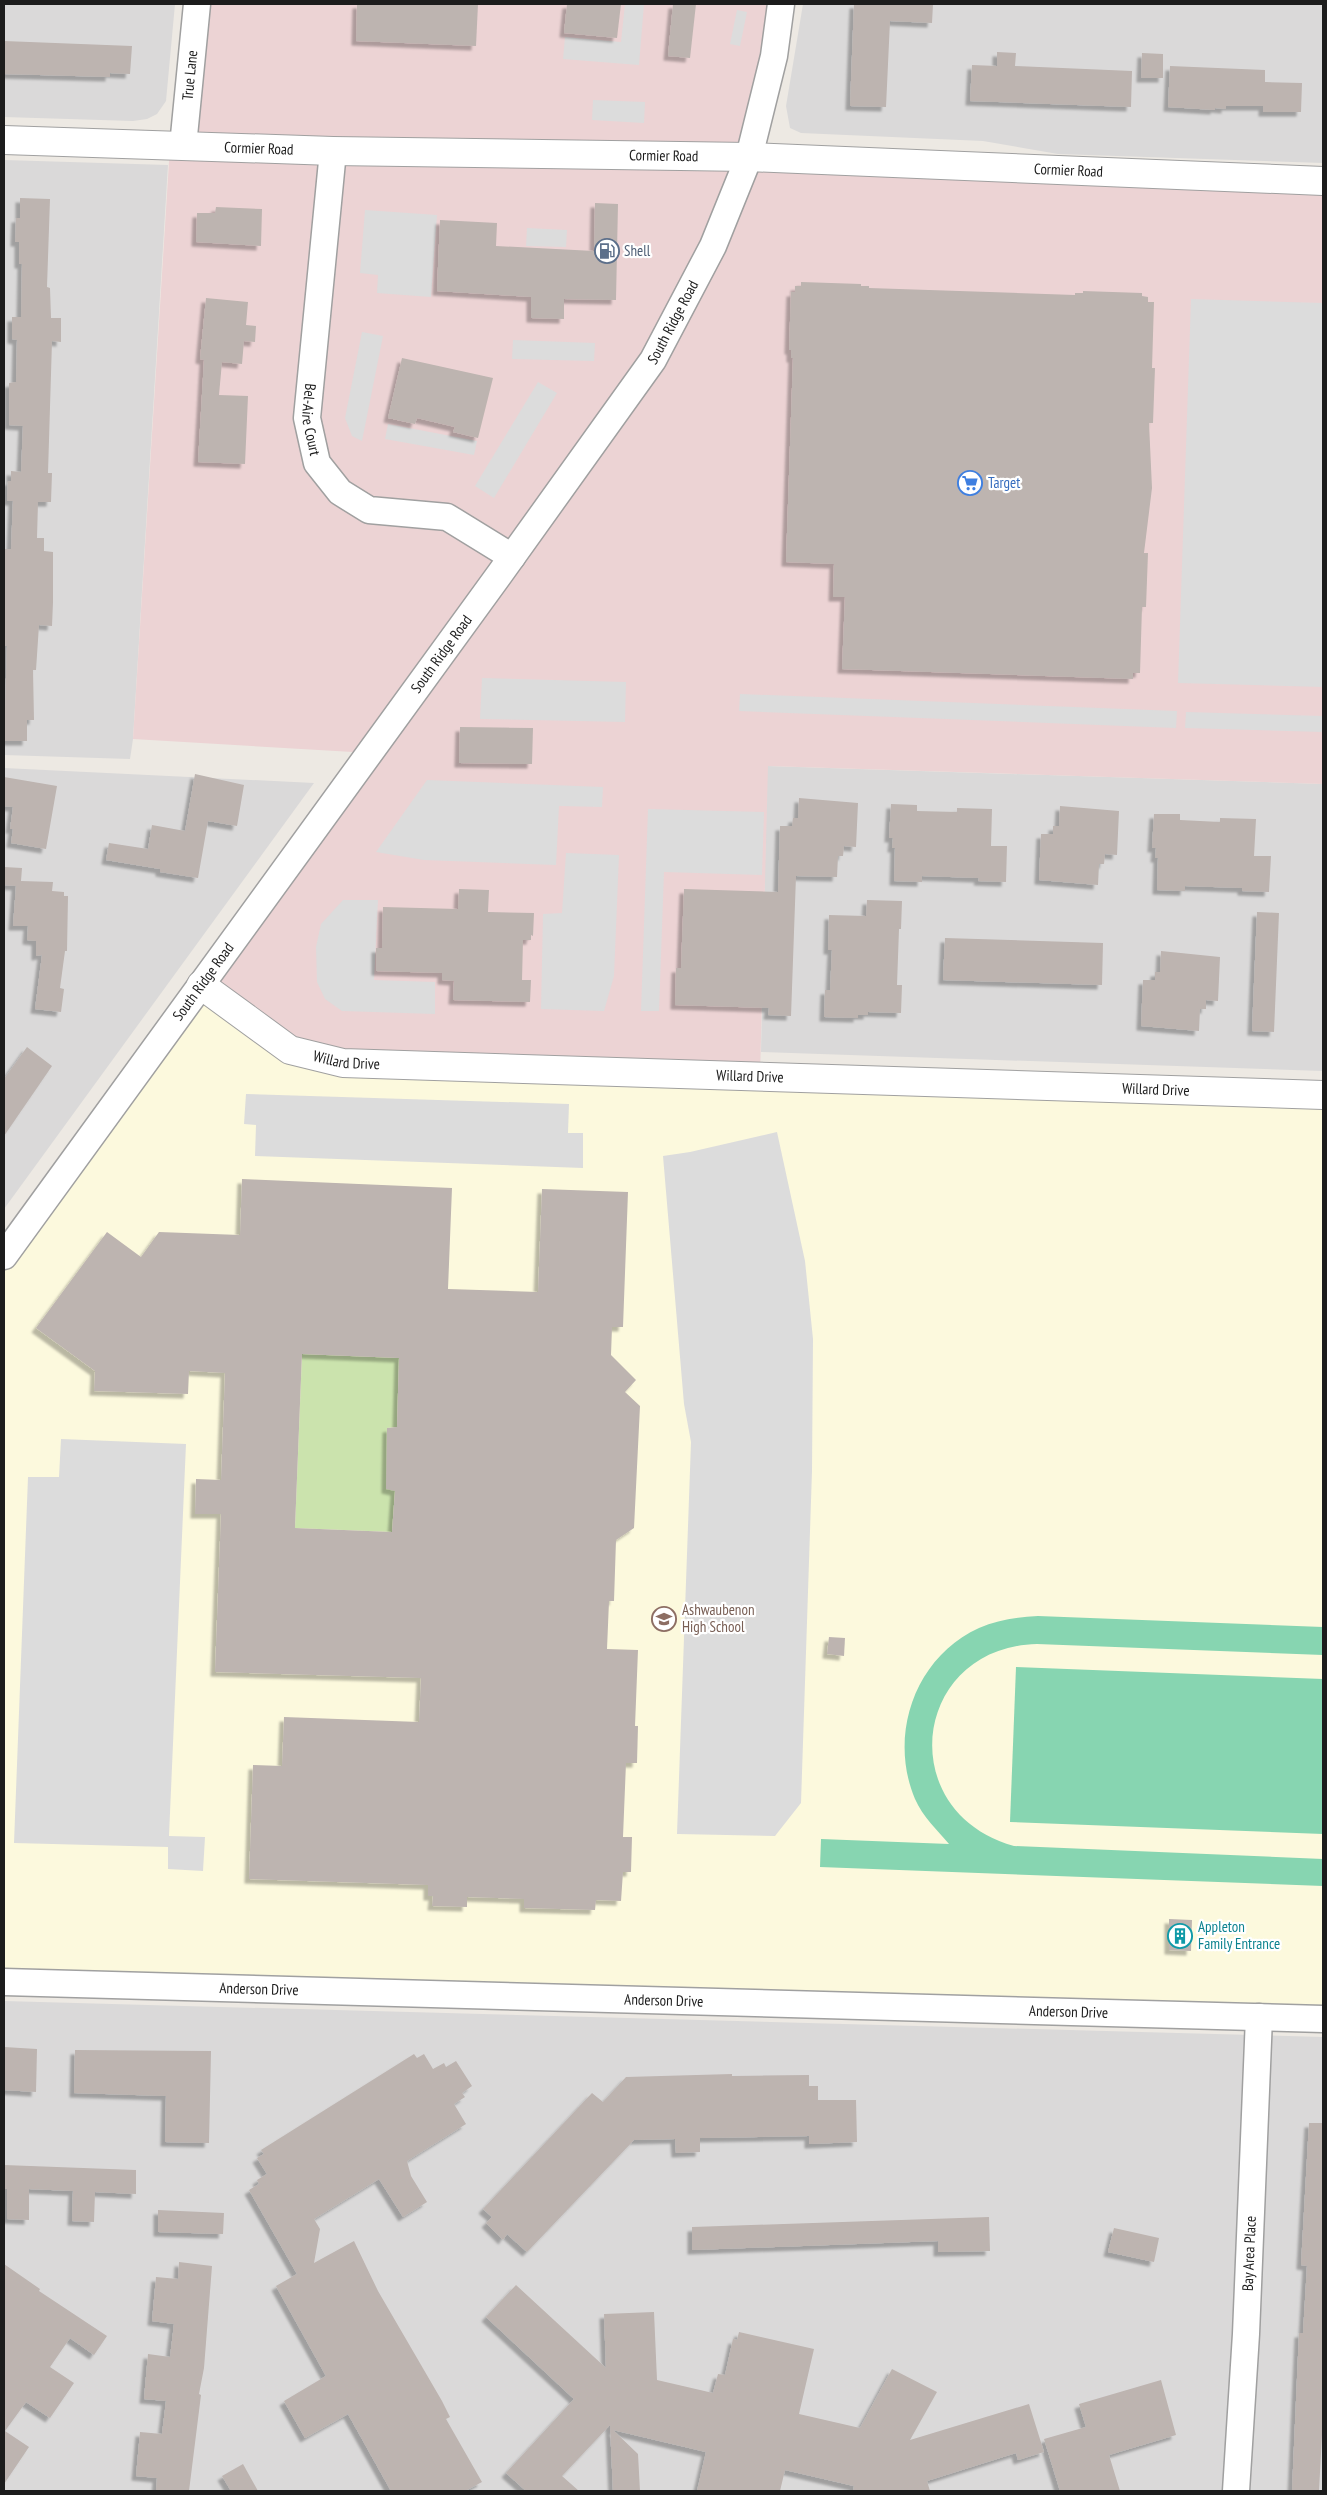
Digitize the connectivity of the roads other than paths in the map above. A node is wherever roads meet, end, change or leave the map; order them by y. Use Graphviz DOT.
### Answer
graph roads {
  1 [pos="197,4"];
  2 [pos="781,4"];
  3 [pos="4,140"];
  4 [pos="183,146"];
  5 [pos="333,151"];
  6 [pos="748,158"];
  7 [pos="1323,181"];
  8 [pos="512,557"];
  9 [pos="201,985"];
  10 [pos="1323,1095"];
  11 [pos="4,1256"];
  12 [pos="4,1982"];
  13 [pos="1260,2017"];
  14 [pos="1323,2019"];
  15 [pos="1236,2491"];
  1 -- 4 [label="street, True Lane"];
  2 -- 6 [label="street, South Ridge Road"];
  3 -- 4 [label="street, Cormier Road"];
  4 -- 5 [label="street, Cormier Road"];
  5 -- 6 [label="street, Cormier Road"];
  5 -- 8 [label="street, Bel-Aire Court"];
  6 -- 7 [label="street, Cormier Road"];
  6 -- 8 [label="street, South Ridge Road"];
  8 -- 9 [label="street, South Ridge Road"];
  9 -- 10 [label="street, Willard Drive"];
  9 -- 11 [label="street, South Ridge Road"];
  12 -- 13 [label="street, Anderson Drive"];
  13 -- 14 [label="street, Anderson Drive"];
  13 -- 15 [label="street, Bay Area Place"];
}
